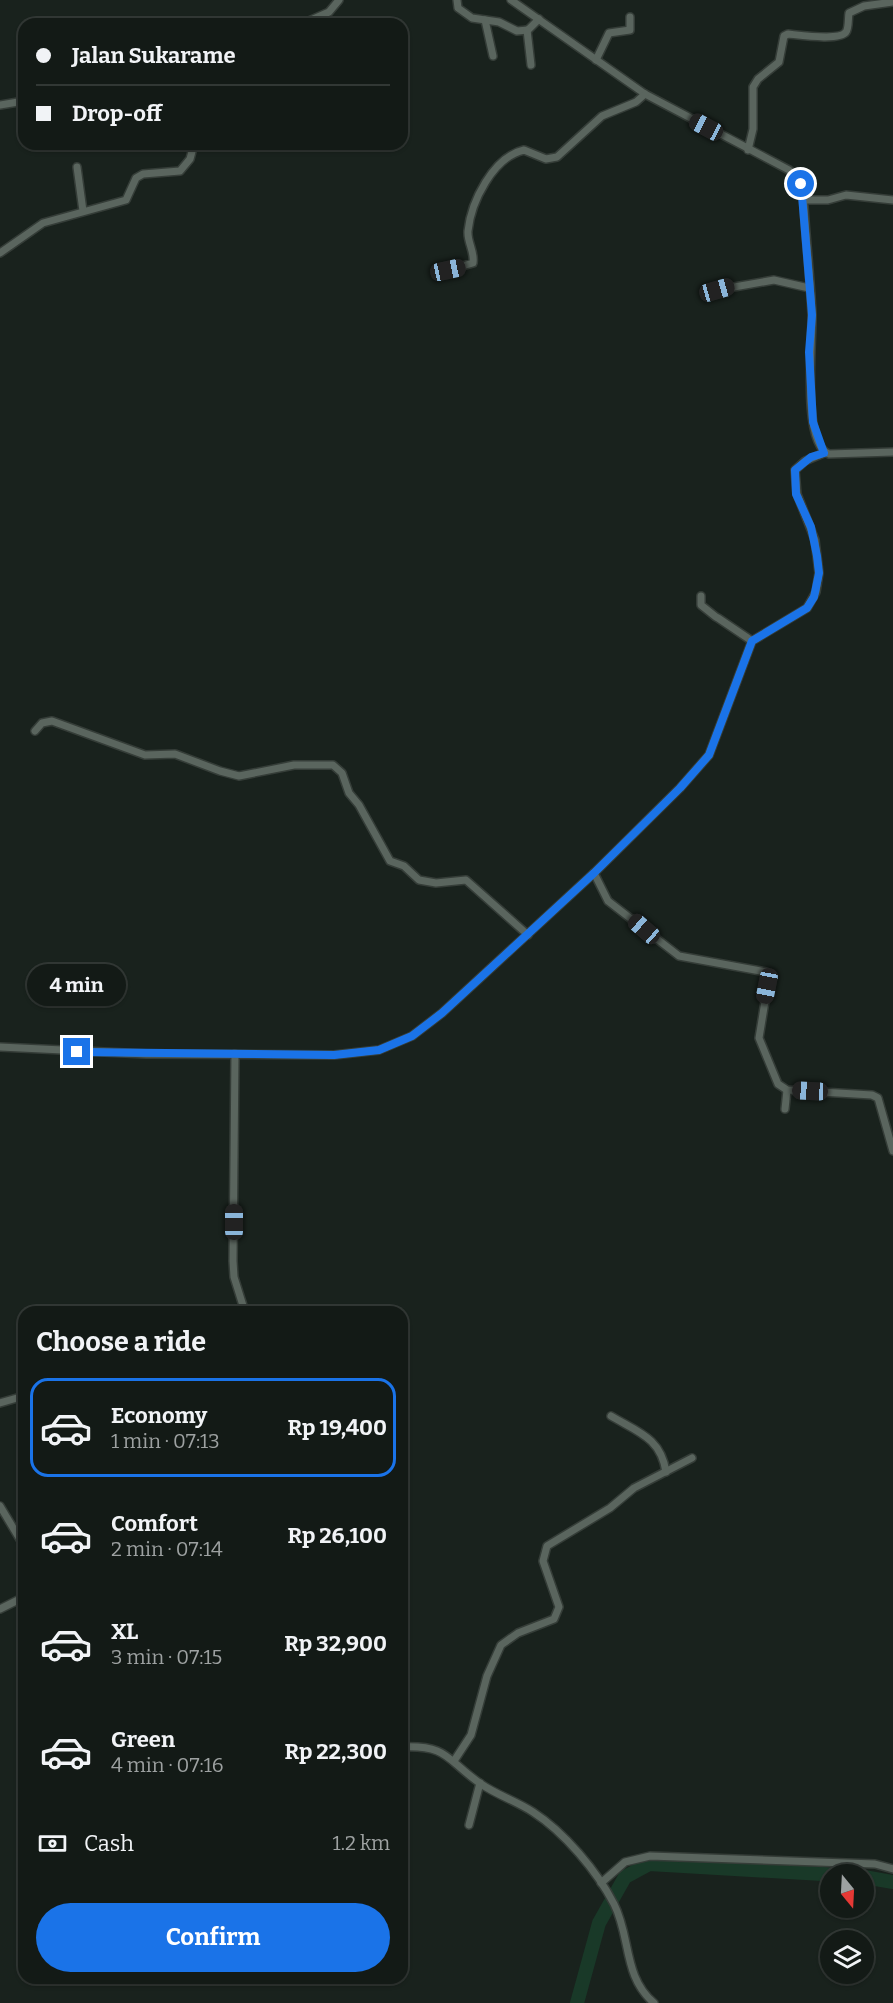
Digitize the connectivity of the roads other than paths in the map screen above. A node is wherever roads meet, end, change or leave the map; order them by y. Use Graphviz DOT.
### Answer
graph roads {
  1 [pos="339,0"];
  2 [pos="456,0"];
  3 [pos="511,0"];
  4 [pos="893,2"];
  5 [pos="630,16"];
  6 [pos="316,18"];
  7 [pos="539,19"];
  8 [pos="485,20"];
  9 [pos="527,30"];
  10 [pos="493,56"];
  11 [pos="596,60"];
  12 [pos="531,65"];
  13 [pos="645,94"];
  14 [pos="18,102"];
  15 [pos="0,105"];
  16 [pos="192,150"];
  17 [pos="748,150"];
  18 [pos="77,167"];
  19 [pos="804,200"];
  20 [pos="893,200"];
  21 [pos="82,208"];
  22 [pos="0,253"];
  23 [pos="448,270"];
  24 [pos="809,288"];
  25 [pos="717,290"];
  26 [pos="893,452"];
  27 [pos="824,453"];
  28 [pos="700,596"];
  29 [pos="752,641"];
  30 [pos="35,731"];
  31 [pos="594,873"];
  32 [pos="528,935"];
  33 [pos="0,1047"];
  34 [pos="235,1054"];
  35 [pos="787,1090"];
  36 [pos="785,1109"];
  37 [pos="893,1151"];
  38 [pos="243,1306"];
  39 [pos="18,1398"];
  40 [pos="0,1403"];
  41 [pos="611,1416"];
  42 [pos="692,1458"];
  43 [pos="666,1472"];
  44 [pos="0,1506"];
  45 [pos="18,1536"];
  46 [pos="18,1600"];
  47 [pos="0,1609"];
  48 [pos="408,1747"];
  49 [pos="454,1761"];
  50 [pos="480,1783"];
  51 [pos="469,1825"];
  52 [pos="893,1869"];
  53 [pos="603,1886"];
  54 [pos="654,2003"];
  1 -- 6 [label="street"];
  2 -- 8 [label="street"];
  3 -- 7 [label="street"];
  4 -- 17 [label="street"];
  5 -- 11 [label="street"];
  7 -- 9 [label="street"];
  7 -- 11 [label="street"];
  8 -- 9 [label="street"];
  8 -- 10 [label="street"];
  9 -- 12 [label="street"];
  11 -- 13 [label="street"];
  13 -- 17 [label="street"];
  13 -- 23 [label="street"];
  14 -- 15 [label="street"];
  16 -- 21 [label="street"];
  17 -- 19 [label="street"];
  18 -- 21 [label="street"];
  19 -- 20 [label="street"];
  19 -- 24 [label="street"];
  21 -- 22 [label="street"];
  24 -- 25 [label="street"];
  24 -- 27 [label="street"];
  26 -- 27 [label="street"];
  27 -- 29 [label="street"];
  28 -- 29 [label="street"];
  29 -- 31 [label="street"];
  30 -- 32 [label="street"];
  31 -- 32 [label="street"];
  31 -- 35 [label="street"];
  32 -- 34 [label="street"];
  33 -- 34 [label="street"];
  34 -- 38 [label="street"];
  35 -- 36 [label="street"];
  35 -- 37 [label="street"];
  39 -- 40 [label="street"];
  41 -- 43 [label="street"];
  42 -- 43 [label="street"];
  43 -- 49 [label="street"];
  44 -- 45 [label="street"];
  46 -- 47 [label="street"];
  48 -- 49 [label="street"];
  49 -- 50 [label="street"];
  50 -- 51 [label="street"];
  50 -- 53 [label="street"];
  52 -- 53 [label="street"];
  53 -- 54 [label="street"];
}
